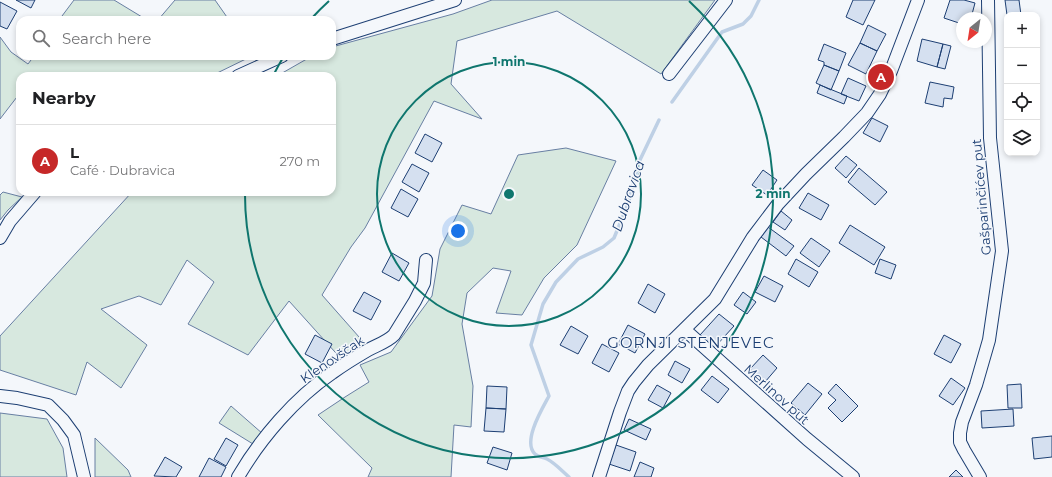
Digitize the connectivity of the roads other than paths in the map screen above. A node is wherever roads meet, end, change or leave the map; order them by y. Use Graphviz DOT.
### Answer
graph roads {
  1 [pos="726,0"];
  2 [pos="918,0"];
  3 [pos="988,0"];
  4 [pos="448,1"];
  5 [pos="336,38"];
  6 [pos="273,60"];
  7 [pos="247,72"];
  8 [pos="669,74"];
  9 [pos="32,196"];
  10 [pos="0,238"];
  11 [pos="426,260"];
  12 [pos="685,330"];
  13 [pos="0,396"];
  14 [pos="84,477"];
  15 [pos="238,477"];
  16 [pos="599,477"];
  17 [pos="853,477"];
  18 [pos="980,477"];
  1 -- 8 [label="street"];
  2 -- 12 [label="street"];
  3 -- 18 [label="street, Gašparinčićev put"];
  4 -- 5 [label="street"];
  6 -- 7 [label="street"];
  9 -- 10 [label="street"];
  11 -- 15 [label="street, Klenovščak"];
  12 -- 16 [label="street"];
  12 -- 17 [label="street, Merlinov put"];
  13 -- 14 [label="street"];
}
